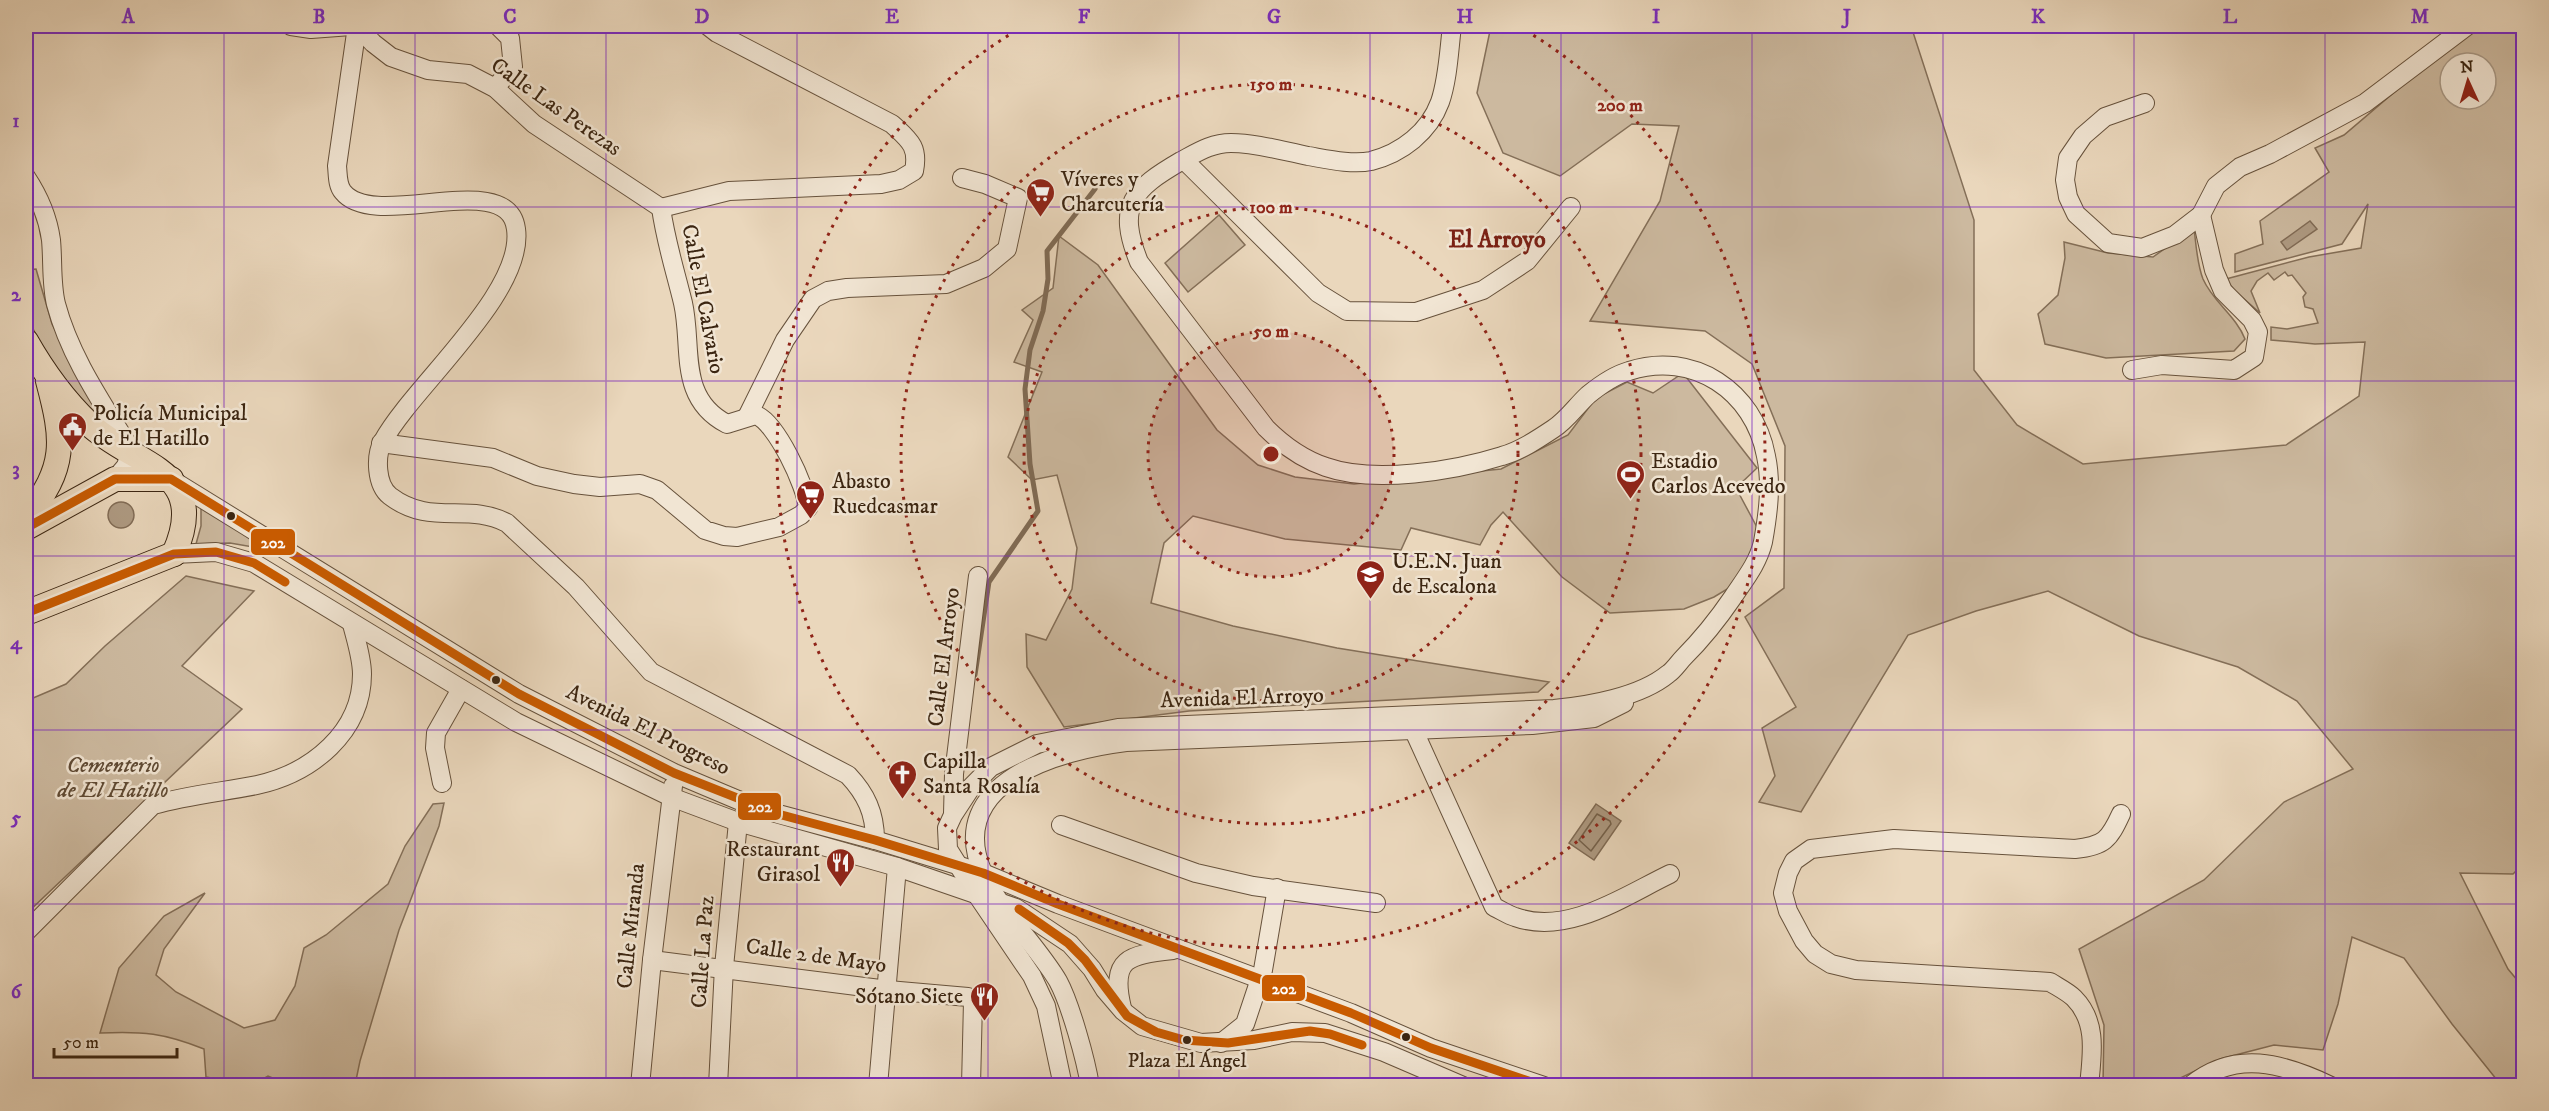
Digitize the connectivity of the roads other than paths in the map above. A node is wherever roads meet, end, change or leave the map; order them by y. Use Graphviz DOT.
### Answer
graph roads {
  1 [pos="291,26"];
  2 [pos="351,26"];
  3 [pos="357,26"];
  4 [pos="498,26"];
  5 [pos="708,26"];
  6 [pos="1452,26"];
  7 [pos="2467,26"];
  8 [pos="495,88"];
  9 [pos="2145,102"];
  10 [pos="1184,160"];
  11 [pos="26,177"];
  12 [pos="962,178"];
  13 [pos="1571,207"];
  14 [pos="661,208"];
  15 [pos="2201,215"];
  16 [pos="26,341"];
  17 [pos="2132,370"];
  18 [pos="46,375"];
  19 [pos="747,417"];
  20 [pos="381,443"];
  21 [pos="130,450"];
  22 [pos="115,479"];
  23 [pos="171,479"];
  24 [pos="26,518"];
  25 [pos="26,528"];
  26 [pos="174,554"];
  27 [pos="978,576"];
  28 [pos="26,599"];
  29 [pos="26,613"];
  30 [pos="352,624"];
  31 [pos="461,689"];
  32 [pos="1410,722"];
  33 [pos="675,773"];
  34 [pos="442,783"];
  35 [pos="671,796"];
  36 [pos="2121,814"];
  37 [pos="953,816"];
  38 [pos="738,822"];
  39 [pos="1061,825"];
  40 [pos="875,840"];
  41 [pos="958,865"];
  42 [pos="897,867"];
  43 [pos="983,873"];
  44 [pos="1670,874"];
  45 [pos="1277,888"];
  46 [pos="975,892"];
  47 [pos="999,900"];
  48 [pos="1376,903"];
  49 [pos="26,932"];
  50 [pos="1178,950"];
  51 [pos="651,960"];
  52 [pos="724,967"];
  53 [pos="1259,981"];
  54 [pos="888,990"];
  55 [pos="1123,1011"];
  56 [pos="1221,1043"];
  57 [pos="640,1086"];
  58 [pos="718,1086"];
  59 [pos="878,1086"];
  60 [pos="971,1086"];
  61 [pos="1063,1086"];
  62 [pos="1090,1086"];
  63 [pos="1463,1086"];
  64 [pos="1544,1086"];
  65 [pos="2089,1086"];
  66 [pos="2190,1086"];
  67 [pos="2331,1086"];
  1 -- 2 [label="street"];
  3 -- 8 [label="street, Calle Las Perezas"];
  3 -- 20 [label="street"];
  4 -- 8 [label="street"];
  5 -- 14 [label="street, Calle El Calvario"];
  6 -- 10 [label="street, Avenida El Arroyo"];
  7 -- 15 [label="street"];
  8 -- 14 [label="street, Calle Las Perezas"];
  9 -- 15 [label="street"];
  10 -- 13 [label="street"];
  10 -- 32 [label="street, Avenida El Arroyo"];
  11 -- 21 [label="street"];
  12 -- 19 [label="street"];
  14 -- 19 [label="street, Calle El Calvario"];
  15 -- 17 [label="street"];
  16 -- 18 [label="main road"];
  18 -- 21 [label="main road"];
  18 -- 24 [label="main road"];
  19 -- 20 [label="street"];
  20 -- 40 [label="street"];
  21 -- 22 [label="street"];
  21 -- 23 [label="main road"];
  22 -- 23 [label="main road"];
  22 -- 25 [label="main road"];
  23 -- 26 [label="main road"];
  23 -- 33 [label="street, Avenida El Progreso"];
  26 -- 28 [label="main road"];
  26 -- 29 [label="main road"];
  26 -- 30 [label="street, Avenida El Progreso"];
  27 -- 37 [label="street, Calle El Arroyo"];
  30 -- 31 [label="street, Avenida El Progreso"];
  30 -- 49 [label="street"];
  31 -- 34 [label="street"];
  31 -- 35 [label="street, Avenida El Progreso"];
  32 -- 37 [label="street, Avenida El Arroyo"];
  32 -- 43 [label="street, Avenida El Arroyo"];
  32 -- 44 [label="street"];
  33 -- 35 [label="street, Calle Miranda"];
  33 -- 40 [label="street, Avenida El Progreso"];
  35 -- 38 [label="street, Avenida El Progreso"];
  35 -- 51 [label="street, Calle Miranda"];
  36 -- 65 [label="street"];
  37 -- 41 [label="street, Avenida El Arroyo"];
  38 -- 42 [label="street, Avenida El Progreso"];
  38 -- 52 [label="street, Calle La Paz"];
  39 -- 45 [label="street"];
  40 -- 41 [label="street, Avenida El Progreso"];
  41 -- 43 [label="street, Avenida El Progreso"];
  41 -- 46 [label="street, Avenida El Arroyo"];
  42 -- 46 [label="street, Avenida El Progreso"];
  42 -- 54 [label="street"];
  43 -- 47 [label="street, Avenida El Arroyo"];
  43 -- 50 [label="street, Avenida El Progreso"];
  45 -- 48 [label="street"];
  45 -- 53 [label="street"];
  46 -- 47 [label="street, Avenida El Progreso"];
  46 -- 61 [label="street, Avenida El Arroyo"];
  47 -- 55 [label="street, Avenida El Progreso"];
  47 -- 62 [label="street, Avenida El Arroyo"];
  50 -- 53 [label="street, Avenida El Progreso"];
  50 -- 55 [label="street"];
  51 -- 52 [label="street, Calle 2 de Mayo"];
  51 -- 57 [label="street, Calle Miranda"];
  52 -- 54 [label="street, Calle 2 de Mayo"];
  52 -- 58 [label="street, Calle La Paz"];
  53 -- 56 [label="street"];
  53 -- 64 [label="street, Avenida El Progreso"];
  54 -- 59 [label="street"];
  54 -- 60 [label="street, Calle 2 de Mayo"];
  55 -- 56 [label="street, Avenida El Progreso"];
  56 -- 63 [label="street, Avenida El Progreso"];
  66 -- 67 [label="street"];
}
